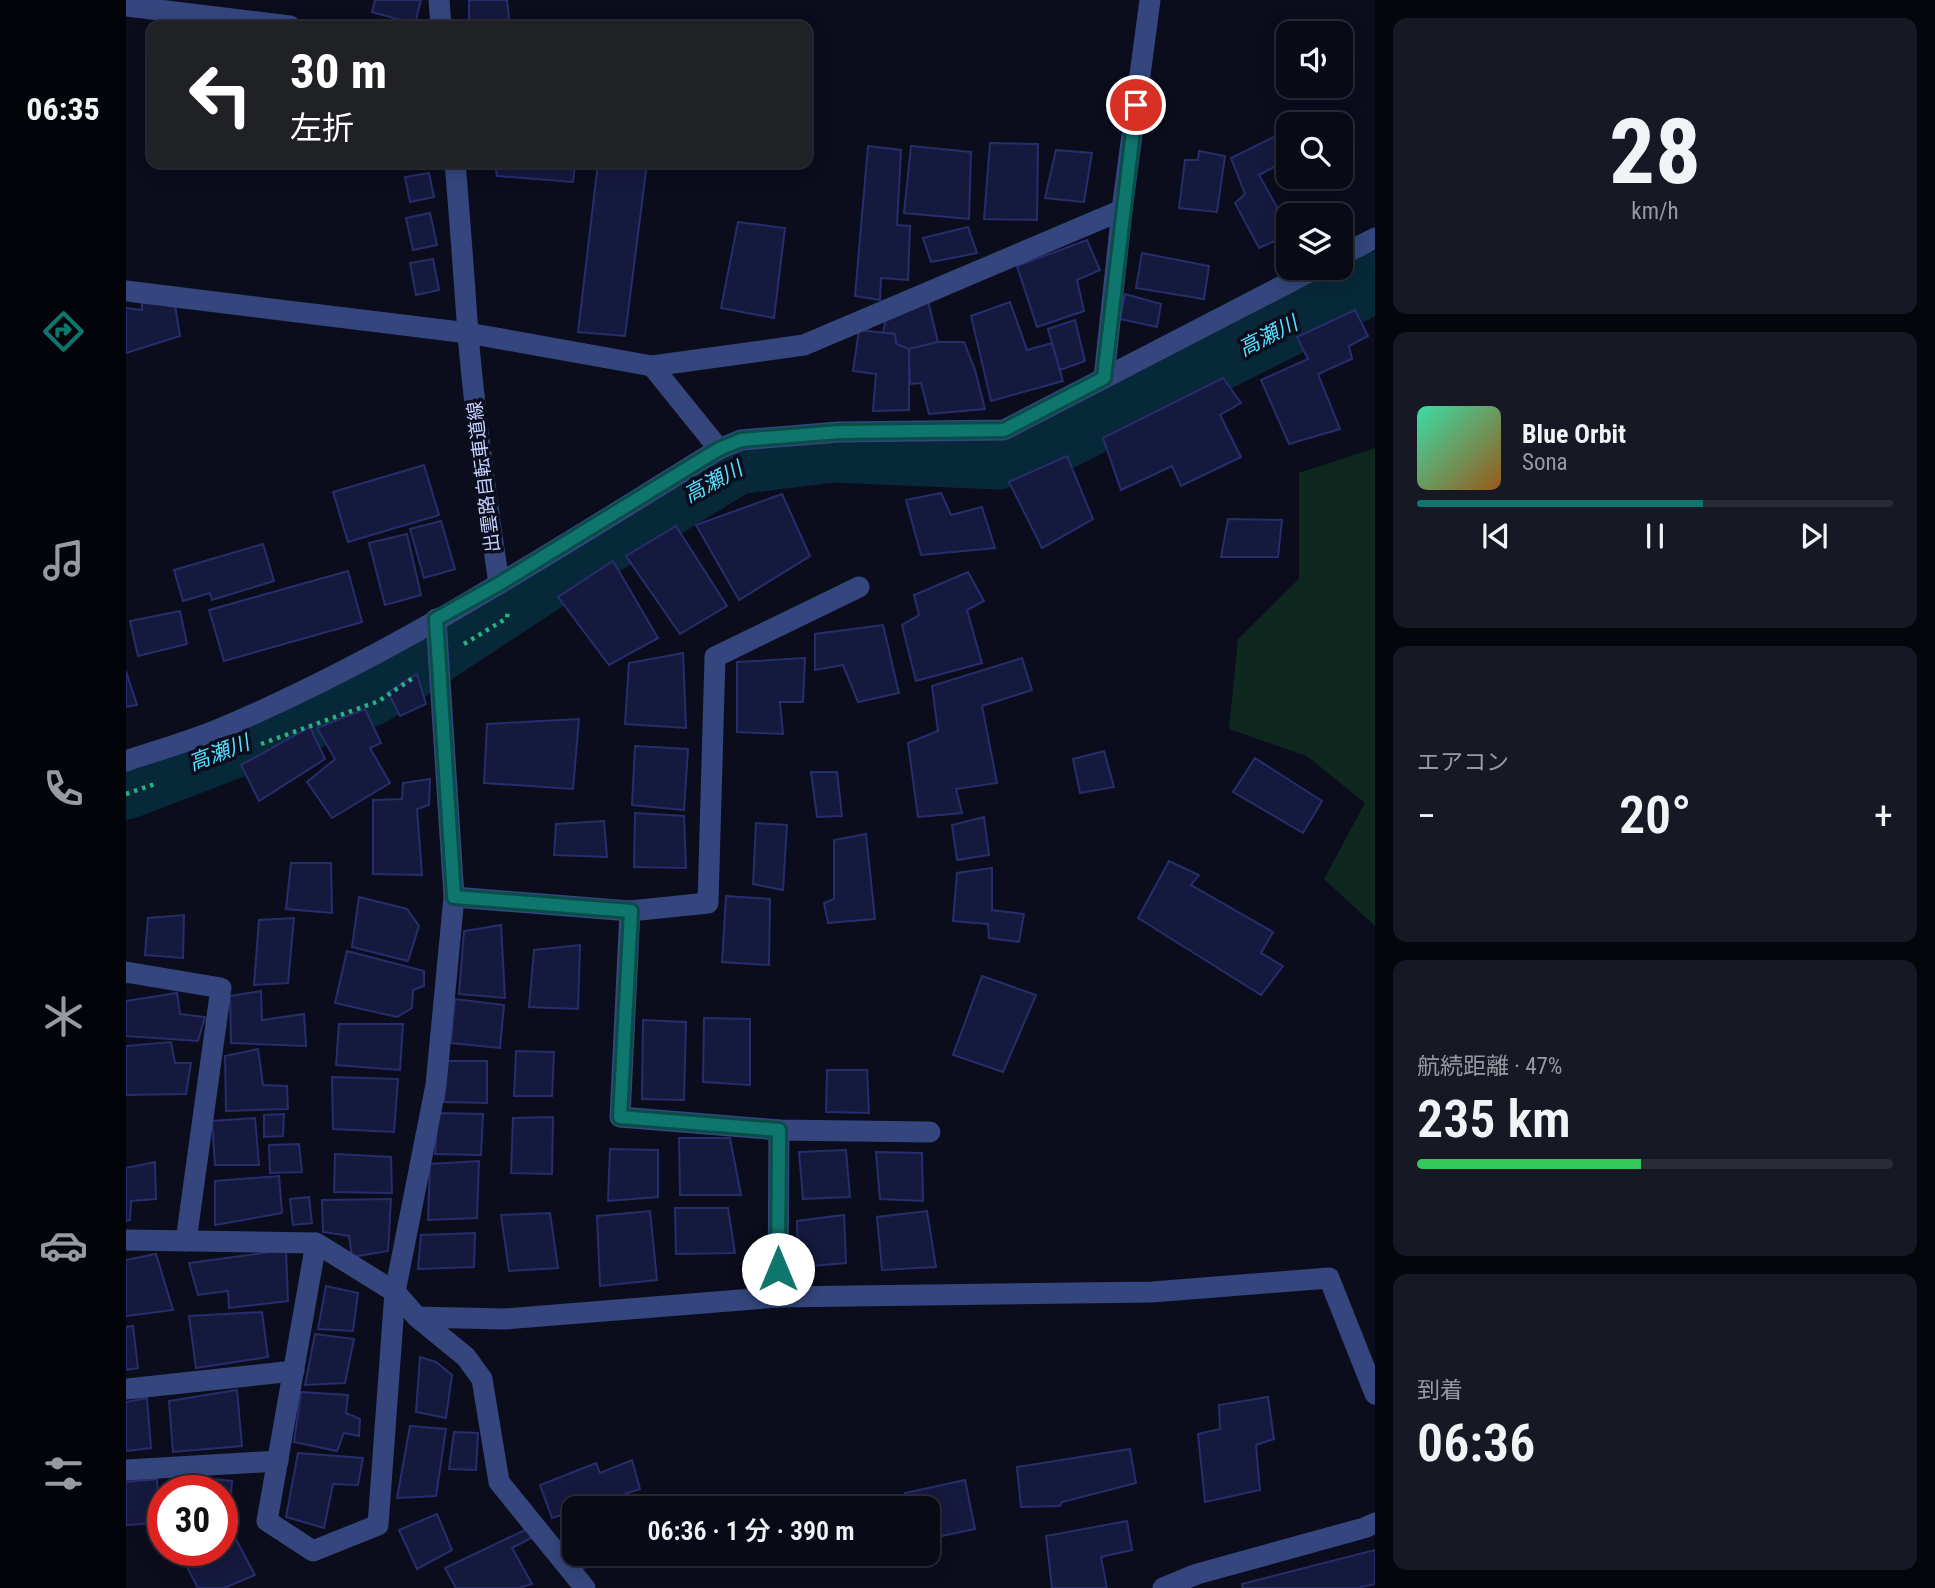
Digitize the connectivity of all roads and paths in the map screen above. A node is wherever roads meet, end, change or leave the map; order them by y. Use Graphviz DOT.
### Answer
graph roads {
  1 [pos="439,0"];
  2 [pos="1150,0"];
  3 [pos="126,6"];
  4 [pos="249,21"];
  5 [pos="441,21"];
  6 [pos="455,168"];
  7 [pos="1122,210"];
  8 [pos="1375,238"];
  9 [pos="1353,249"];
  10 [pos="1294,280"];
  11 [pos="126,291"];
  12 [pos="468,333"];
  13 [pos="652,366"];
  14 [pos="1104,378"];
  15 [pos="719,449"];
  16 [pos="504,581"];
  17 [pos="859,587"];
  18 [pos="436,619"];
  19 [pos="439,660"];
  20 [pos="248,748"];
  21 [pos="126,761"];
  22 [pos="162,781"];
  23 [pos="126,794"];
  24 [pos="454,897"];
  25 [pos="631,911"];
  26 [pos="126,972"];
  27 [pos="779,1130"];
  28 [pos="930,1132"];
  29 [pos="126,1240"];
  30 [pos="186,1241"];
  31 [pos="316,1243"];
  32 [pos="395,1292"];
  33 [pos="778,1297"];
  34 [pos="416,1317"];
  35 [pos="294,1371"];
  36 [pos="126,1389"];
  37 [pos="1375,1394"];
  38 [pos="278,1461"];
  39 [pos="126,1470"];
  40 [pos="1375,1523"];
  41 [pos="1203,1581"];
  42 [pos="585,1588"];
  43 [pos="1163,1588"];
  1 -- 5 [label="street"];
  2 -- 7 [label="street"];
  3 -- 4 [label="street"];
  6 -- 12 [label="street"];
  7 -- 13 [label="street"];
  7 -- 14 [label="street"];
  8 -- 9 [label="street"];
  10 -- 14 [label="street"];
  11 -- 12 [label="street"];
  12 -- 13 [label="street"];
  12 -- 16 [label="street"];
  13 -- 15 [label="street"];
  14 -- 15 [label="street"];
  15 -- 16 [label="street"];
  16 -- 18 [label="street"];
  16 -- 19 [label="path, 出雲路自転車道線"];
  17 -- 25 [label="street"];
  18 -- 19 [label="street"];
  18 -- 21 [label="street"];
  19 -- 20 [label="path, 出雲路自転車道線"];
  19 -- 24 [label="street"];
  22 -- 23 [label="path"];
  24 -- 25 [label="street"];
  24 -- 32 [label="street"];
  25 -- 27 [label="street"];
  26 -- 30 [label="street"];
  27 -- 28 [label="street"];
  27 -- 33 [label="street"];
  29 -- 30 [label="street"];
  30 -- 31 [label="street"];
  31 -- 32 [label="street"];
  31 -- 35 [label="street"];
  32 -- 34 [label="street"];
  32 -- 38 [label="street"];
  33 -- 34 [label="street"];
  33 -- 37 [label="street"];
  34 -- 42 [label="street"];
  35 -- 36 [label="street"];
  35 -- 38 [label="street"];
  38 -- 39 [label="street"];
  40 -- 41 [label="street"];
  41 -- 43 [label="street"];
}
